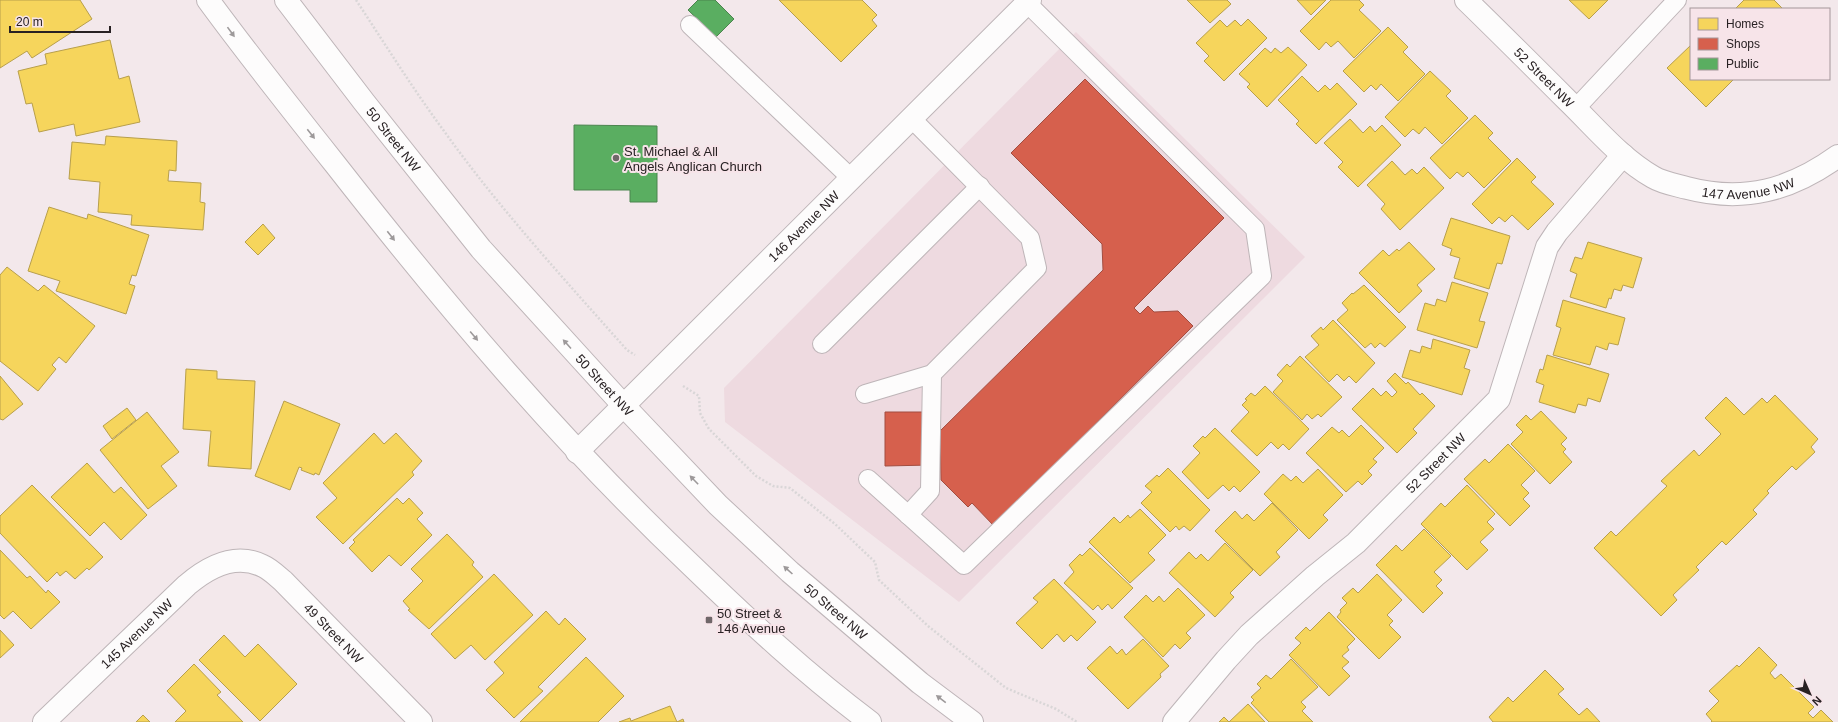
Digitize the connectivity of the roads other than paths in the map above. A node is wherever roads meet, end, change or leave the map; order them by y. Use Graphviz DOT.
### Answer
graph roads {
  1 [pos="208,0"];
  2 [pos="286,0"];
  3 [pos="1466,0"];
  4 [pos="1677,0"];
  5 [pos="1028,2"];
  6 [pos="690,25"];
  7 [pos="1576,108"];
  8 [pos="911,118"];
  9 [pos="1623,155"];
  10 [pos="1838,156"];
  11 [pos="1654,177"];
  12 [pos="851,178"];
  13 [pos="980,186"];
  14 [pos="822,344"];
  15 [pos="932,374"];
  16 [pos="864,394"];
  17 [pos="624,406"];
  18 [pos="577,452"];
  19 [pos="868,480"];
  20 [pos="908,515"];
  21 [pos="237,560"];
  22 [pos="44,722"];
  23 [pos="421,722"];
  24 [pos="870,722"];
  25 [pos="972,722"];
  26 [pos="1174,722"];
  1 -- 18 [label="street, one-way"];
  17 -- 2 [label="street, 50 Street NW, one-way"];
  3 -- 7 [label="street, 52 Street NW"];
  4 -- 7 [label="lane"];
  5 -- 8 [label="street, 146 Avenue NW"];
  5 -- 20 [label="lane"];
  6 -- 12 [label="lane"];
  7 -- 9 [label="street, 52 Street NW"];
  8 -- 12 [label="street, 146 Avenue NW"];
  8 -- 13 [label="lane"];
  9 -- 11 [label="street, 52 Street NW"];
  9 -- 26 [label="street, 52 Street NW"];
  10 -- 11 [label="street, 147 Avenue NW"];
  12 -- 17 [label="street, 146 Avenue NW"];
  13 -- 14 [label="lane"];
  13 -- 15 [label="lane"];
  15 -- 16 [label="lane"];
  15 -- 20 [label="lane"];
  17 -- 18 [label="street, 146 Avenue NW"];
  25 -- 17 [label="street, 50 Street NW, one-way"];
  18 -- 24 [label="street"];
  19 -- 20 [label="lane"];
  21 -- 22 [label="street, 145 Avenue NW"];
  21 -- 23 [label="street, 49 Street NW"];
}
